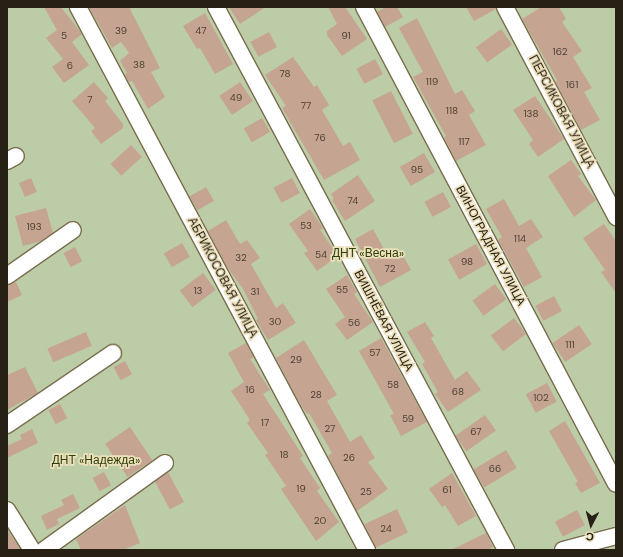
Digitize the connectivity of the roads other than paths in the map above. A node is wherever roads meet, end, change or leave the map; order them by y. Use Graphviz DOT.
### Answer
graph roads {
  1 [pos="78,7"];
  2 [pos="216,7"];
  3 [pos="364,7"];
  4 [pos="505,7"];
  5 [pos="616,217"];
  6 [pos="73,230"];
  7 [pos="7,276"];
  8 [pos="113,353"];
  9 [pos="7,425"];
  10 [pos="165,463"];
  11 [pos="616,484"];
  12 [pos="7,510"];
  13 [pos="616,536"];
  14 [pos="32,550"];
  15 [pos="44,550"];
  16 [pos="367,550"];
  17 [pos="506,550"];
  18 [pos="563,550"];
  1 -- 16 [label="lane, АБРИКОСОВАЯ УЛИЦА"];
  2 -- 17 [label="lane, ВИШНЁВАЯ УЛИЦА"];
  3 -- 11 [label="lane, ВИНОГРАДНАЯ УЛИЦА"];
  4 -- 5 [label="lane, ПЕРСИКОВАЯ УЛИЦА"];
  6 -- 7 [label="lane"];
  8 -- 9 [label="lane"];
  10 -- 15 [label="lane"];
  12 -- 14 [label="lane"];
  13 -- 18 [label="lane"];
}
